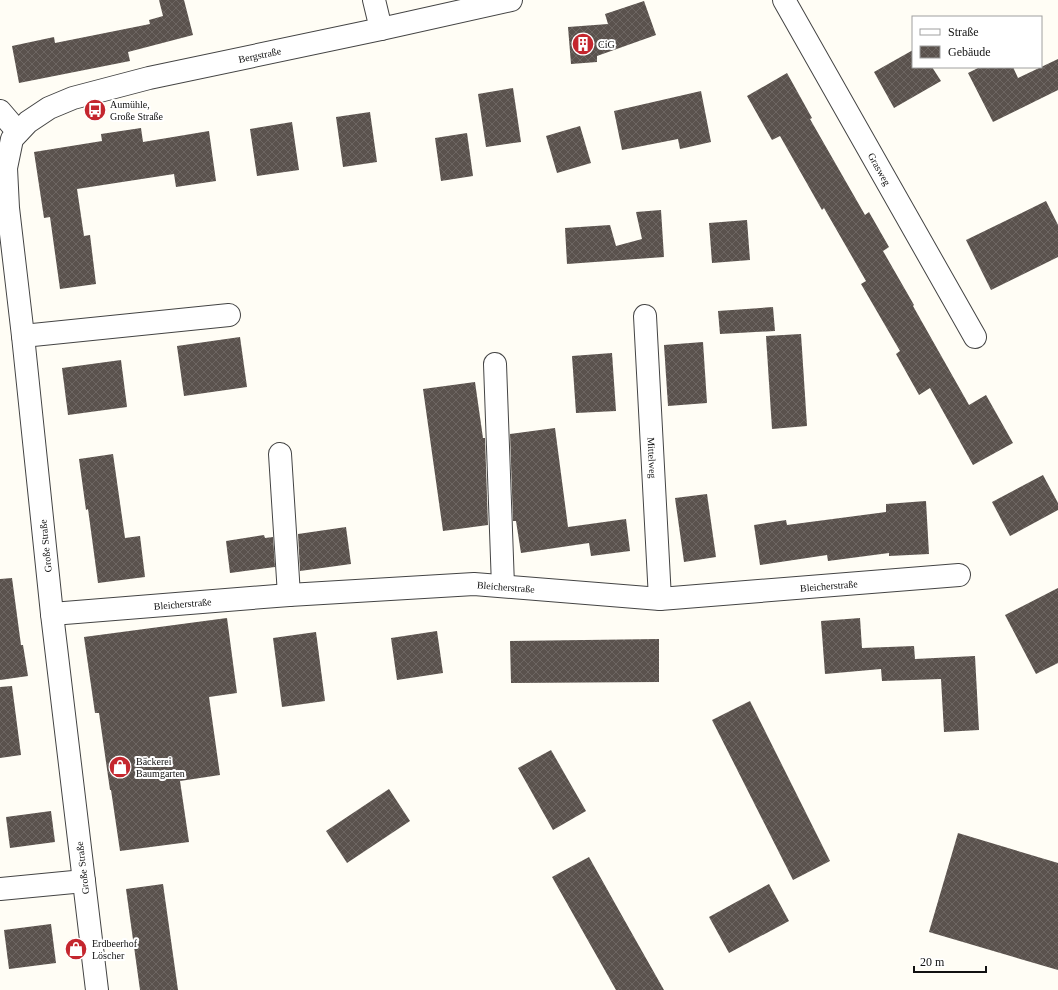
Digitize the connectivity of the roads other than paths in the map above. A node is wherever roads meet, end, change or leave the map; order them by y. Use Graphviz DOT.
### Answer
graph roads {
  1 [pos="374,0"];
  2 [pos="511,0"];
  3 [pos="784,0"];
  4 [pos="381,29"];
  5 [pos="0,112"];
  6 [pos="18,132"];
  7 [pos="4,209"];
  8 [pos="229,315"];
  9 [pos="645,316"];
  10 [pos="23,336"];
  11 [pos="975,337"];
  12 [pos="495,364"];
  13 [pos="280,454"];
  14 [pos="960,575"];
  15 [pos="503,586"];
  16 [pos="289,595"];
  17 [pos="660,599"];
  18 [pos="52,614"];
  19 [pos="84,881"];
  20 [pos="0,889"];
  21 [pos="97,990"];
  1 -- 4 [label="street"];
  2 -- 4 [label="street, Bergstraße"];
  3 -- 11 [label="street, Grasweg"];
  4 -- 6 [label="street, Bergstraße"];
  5 -- 6 [label="street"];
  6 -- 7 [label="street, Große Straße"];
  7 -- 10 [label="street, Große Straße"];
  8 -- 10 [label="street"];
  9 -- 17 [label="street, Mittelweg"];
  10 -- 18 [label="street, Große Straße"];
  12 -- 15 [label="street"];
  13 -- 16 [label="street"];
  14 -- 17 [label="street, Bleicherstraße"];
  15 -- 16 [label="street, Bleicherstraße"];
  15 -- 17 [label="street, Bleicherstraße"];
  16 -- 18 [label="street, Bleicherstraße"];
  18 -- 19 [label="street, Große Straße"];
  19 -- 20 [label="street"];
  19 -- 21 [label="street, Große Straße"];
}
